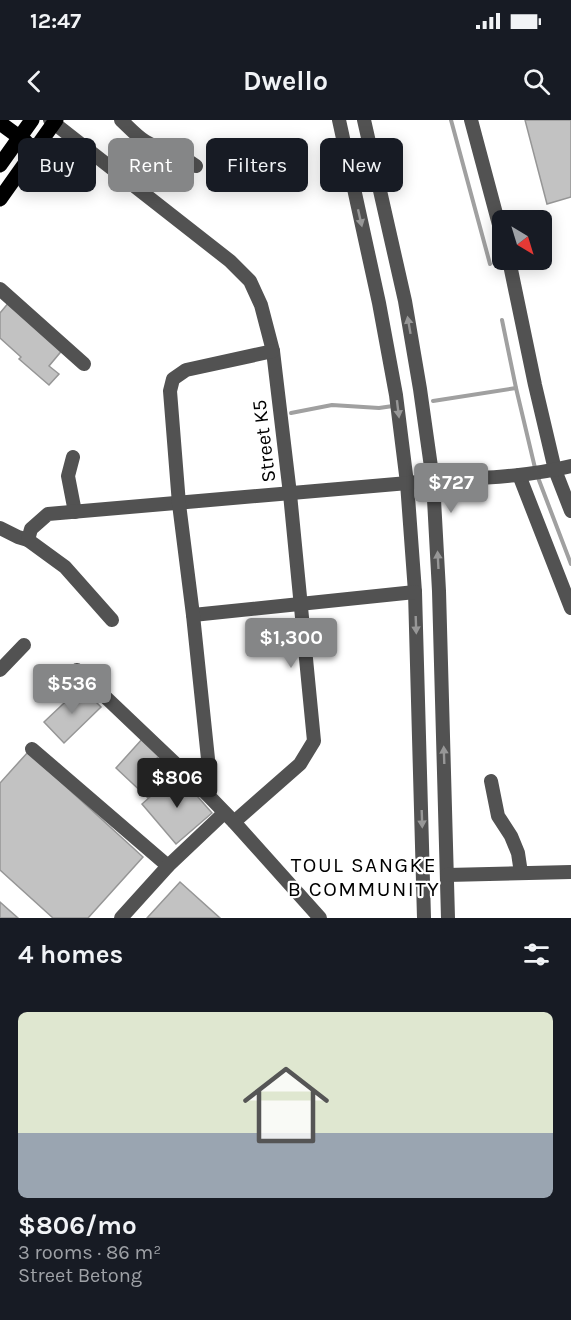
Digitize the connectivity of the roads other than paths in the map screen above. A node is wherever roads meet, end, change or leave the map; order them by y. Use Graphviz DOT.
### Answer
graph roads {
  1 [pos="32,120"];
  2 [pos="121,120"];
  3 [pos="339,120"];
  4 [pos="364,120"];
  5 [pos="471,120"];
  6 [pos="53,121"];
  7 [pos="0,123"];
  8 [pos="20,137"];
  9 [pos="43,138"];
  10 [pos="2,157"];
  11 [pos="18,166"];
  12 [pos="196,166"];
  13 [pos="18,174"];
  14 [pos="0,199"];
  15 [pos="495,210"];
  16 [pos="511,270"];
  17 [pos="0,289"];
  18 [pos="273,351"];
  19 [pos="84,364"];
  20 [pos="73,457"];
  21 [pos="571,466"];
  22 [pos="537,473"];
  23 [pos="433,481"];
  24 [pos="407,483"];
  25 [pos="290,494"];
  26 [pos="179,504"];
  27 [pos="571,511"];
  28 [pos="75,512"];
  29 [pos="0,528"];
  30 [pos="28,540"];
  31 [pos="415,592"];
  32 [pos="300,604"];
  33 [pos="571,608"];
  34 [pos="193,615"];
  35 [pos="112,620"];
  36 [pos="24,645"];
  37 [pos="0,670"];
  38 [pos="77,670"];
  39 [pos="32,749"];
  40 [pos="490,781"];
  41 [pos="201,788"];
  42 [pos="229,817"];
  43 [pos="168,866"];
  44 [pos="571,872"];
  45 [pos="521,873"];
  46 [pos="447,874"];
  47 [pos="120,918"];
  48 [pos="320,918"];
  49 [pos="424,918"];
  50 [pos="448,918"];
  1 -- 8 [label="main road"];
  2 -- 12 [label="street"];
  3 -- 24 [label="street, one-way"];
  23 -- 4 [label="street, one-way"];
  5 -- 15 [label="street"];
  6 -- 9 [label="main road"];
  6 -- 18 [label="street, Street K5"];
  7 -- 8 [label="main road"];
  8 -- 10 [label="main road"];
  10 -- 11 [label="main road"];
  13 -- 14 [label="main road"];
  16 -- 22 [label="street"];
  17 -- 19 [label="street"];
  18 -- 25 [label="street, Street K5"];
  18 -- 26 [label="street"];
  20 -- 28 [label="street"];
  21 -- 22 [label="street"];
  22 -- 23 [label="street"];
  22 -- 27 [label="street"];
  22 -- 33 [label="street"];
  23 -- 24 [label="street"];
  46 -- 23 [label="street, one-way"];
  24 -- 25 [label="street"];
  24 -- 31 [label="street"];
  25 -- 26 [label="street"];
  25 -- 32 [label="street, Street K5"];
  26 -- 28 [label="street"];
  26 -- 34 [label="street"];
  28 -- 30 [label="street"];
  29 -- 30 [label="street"];
  30 -- 35 [label="street"];
  31 -- 32 [label="street"];
  31 -- 49 [label="street, one-way"];
  32 -- 34 [label="street"];
  32 -- 42 [label="street, Street K5"];
  34 -- 41 [label="street"];
  36 -- 37 [label="street"];
  38 -- 41 [label="street"];
  39 -- 43 [label="street"];
  40 -- 45 [label="street"];
  41 -- 42 [label="street"];
  42 -- 43 [label="street, Street K5"];
  42 -- 48 [label="street"];
  43 -- 47 [label="street, Street K5"];
  44 -- 45 [label="street"];
  45 -- 46 [label="street"];
  46 -- 50 [label="street"];
}
